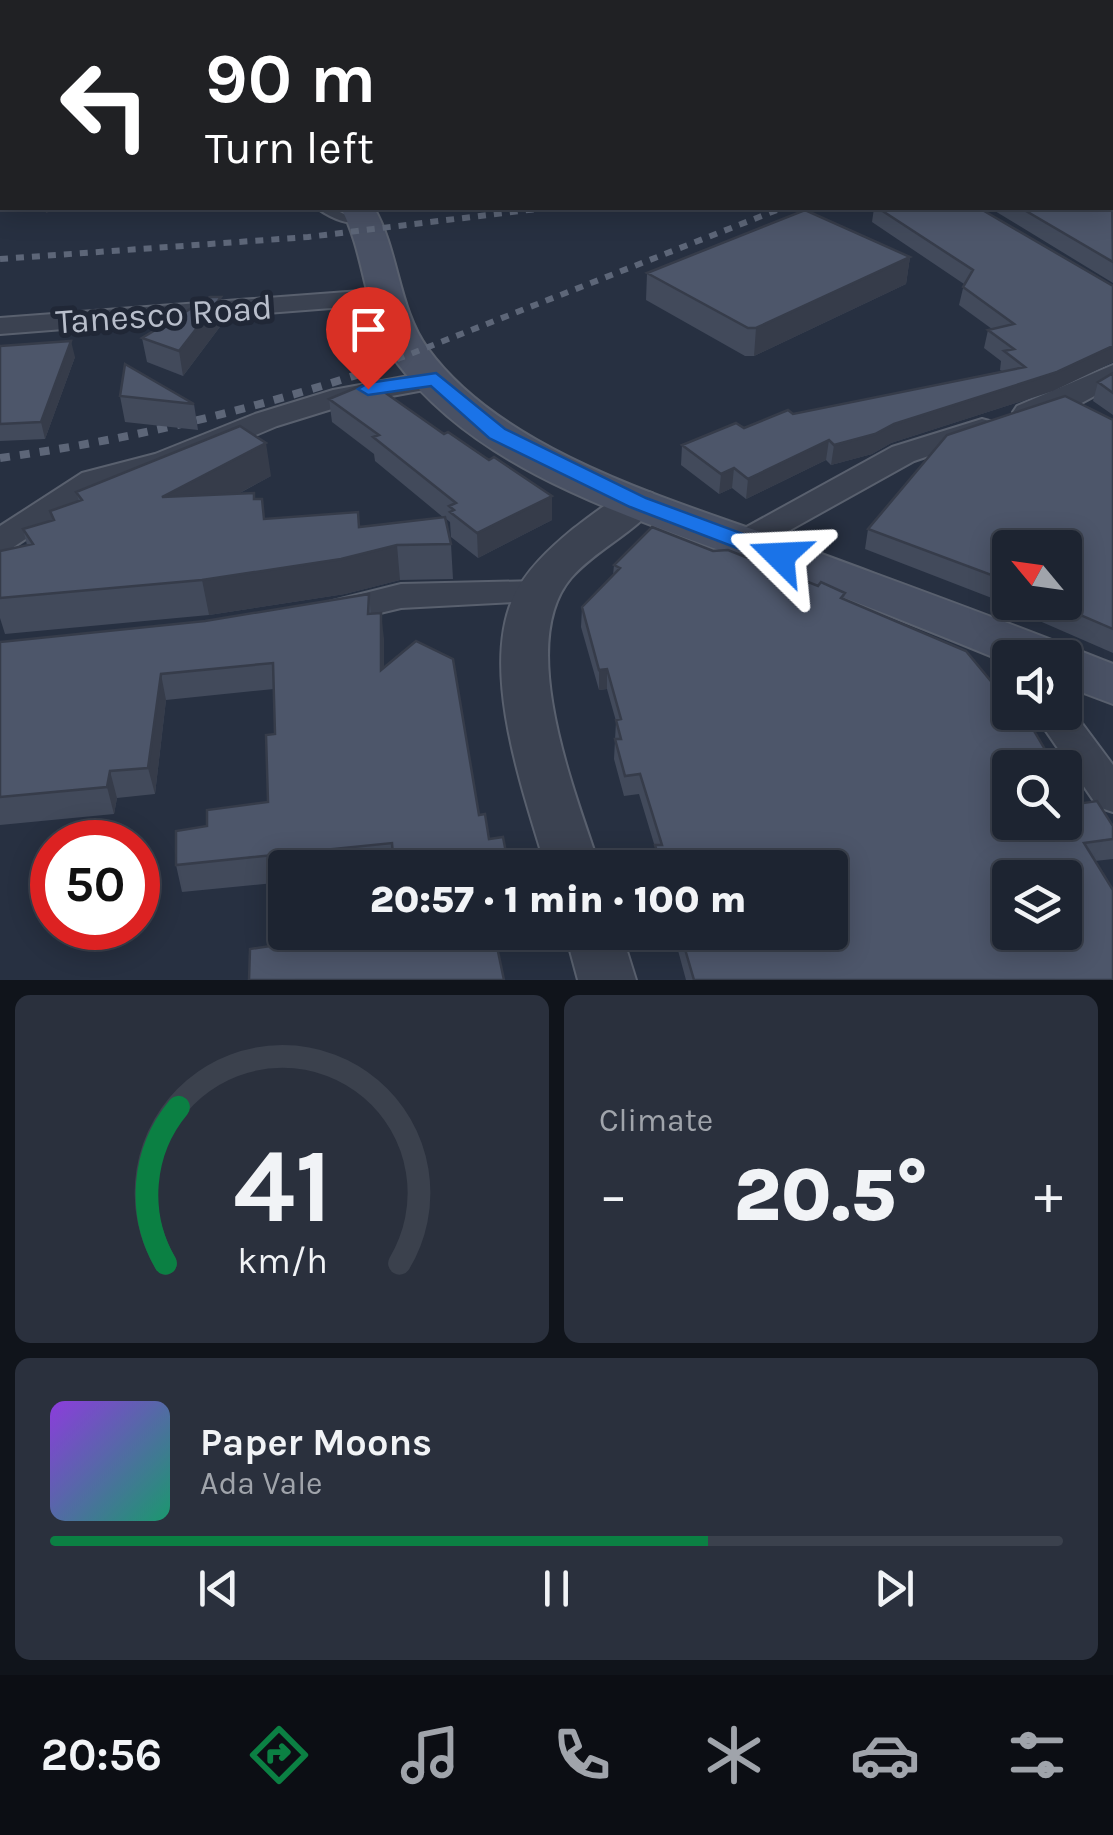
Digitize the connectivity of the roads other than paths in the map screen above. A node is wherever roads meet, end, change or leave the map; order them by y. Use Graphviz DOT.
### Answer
graph roads {
  1 [pos="327,210"];
  2 [pos="362,214"];
  3 [pos="387,297"];
  4 [pos="0,326"];
  5 [pos="1113,374"];
  6 [pos="436,380"];
  7 [pos="1066,400"];
  8 [pos="1097,421"];
  9 [pos="638,502"];
  10 [pos="0,542"];
  11 [pos="744,542"];
  12 [pos="538,592"];
  13 [pos="287,619"];
  14 [pos="992,643"];
  15 [pos="1082,673"];
  16 [pos="1113,685"];
  17 [pos="1065,730"];
  18 [pos="1113,796"];
  19 [pos="569,850"];
  20 [pos="598,950"];
  21 [pos="607,980"];
  1 -- 2 [label="lane"];
  2 -- 3 [label="main road"];
  3 -- 4 [label="street, Tanesco Road"];
  3 -- 6 [label="main road"];
  5 -- 7 [label="street"];
  6 -- 9 [label="main road"];
  6 -- 10 [label="street"];
  7 -- 8 [label="street"];
  7 -- 11 [label="street"];
  9 -- 11 [label="main road"];
  9 -- 12 [label="street"];
  11 -- 14 [label="main road"];
  12 -- 13 [label="street"];
  12 -- 19 [label="street"];
  15 -- 16 [label="main road"];
  17 -- 18 [label="street"];
  20 -- 21 [label="street"];
}
